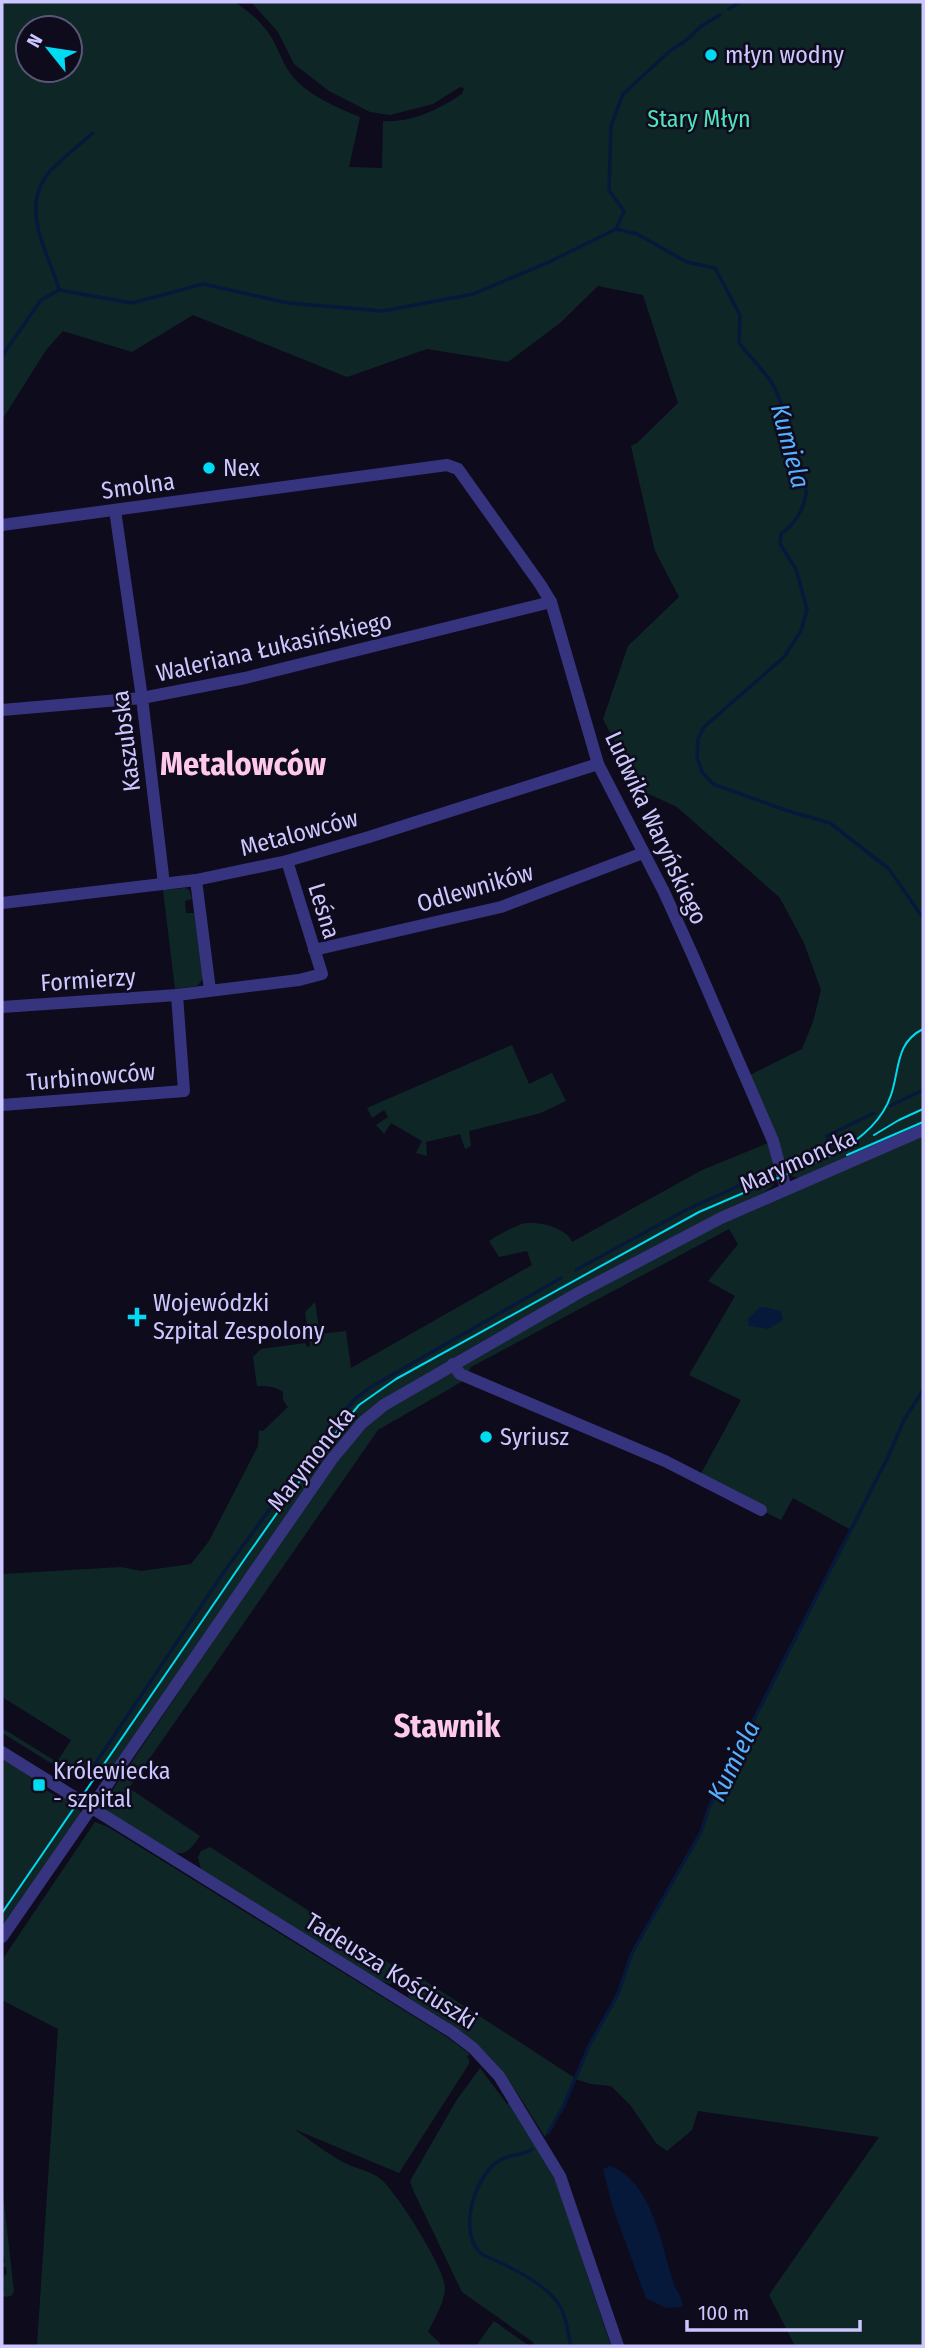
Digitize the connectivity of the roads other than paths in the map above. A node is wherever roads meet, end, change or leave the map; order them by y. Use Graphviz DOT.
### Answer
graph roads {
  1 [pos="447,464"];
  2 [pos="115,510"];
  3 [pos="2,525"];
  4 [pos="551,601"];
  5 [pos="142,698"];
  6 [pos="2,710"];
  7 [pos="598,764"];
  8 [pos="643,853"];
  9 [pos="287,861"];
  10 [pos="196,880"];
  11 [pos="164,884"];
  12 [pos="2,903"];
  13 [pos="314,950"];
  14 [pos="210,990"];
  15 [pos="177,995"];
  16 [pos="2,1007"];
  17 [pos="2,1105"];
  18 [pos="923,1130"];
  19 [pos="786,1189"];
  20 [pos="453,1364"];
  21 [pos="761,1510"];
  22 [pos="2,1752"];
  23 [pos="90,1808"];
  24 [pos="2,1937"];
  25 [pos="618,2346"];
  1 -- 2 [label="street, Smolna"];
  1 -- 4 [label="street, Ludwika Waryńskiego"];
  2 -- 3 [label="street, Smolna"];
  2 -- 5 [label="street, Kaszubska"];
  4 -- 5 [label="street, Waleriana Łukasińskiego"];
  4 -- 7 [label="street, Ludwika Waryńskiego"];
  5 -- 6 [label="street, Waleriana Łukasińskiego"];
  5 -- 11 [label="street, Kaszubska"];
  7 -- 8 [label="street, Ludwika Waryńskiego"];
  7 -- 9 [label="street, Metalowców"];
  8 -- 13 [label="street, Odlewników"];
  8 -- 19 [label="street, Ludwika Waryńskiego"];
  9 -- 10 [label="street, Metalowców"];
  9 -- 13 [label="street, Leśna"];
  10 -- 11 [label="street, Metalowców"];
  10 -- 14 [label="street"];
  11 -- 12 [label="street, Metalowców"];
  13 -- 14 [label="street, Leśna"];
  14 -- 15 [label="street"];
  15 -- 16 [label="street, Formierzy"];
  15 -- 17 [label="street, Turbinowców"];
  18 -- 19 [label="street, Marymoncka"];
  19 -- 20 [label="street, Marymoncka"];
  20 -- 21 [label="street"];
  20 -- 23 [label="street, Marymoncka"];
  22 -- 23 [label="street, Tadeusza Kościuszki"];
  23 -- 24 [label="street, Marymoncka"];
  23 -- 25 [label="street, Tadeusza Kościuszki"];
}
